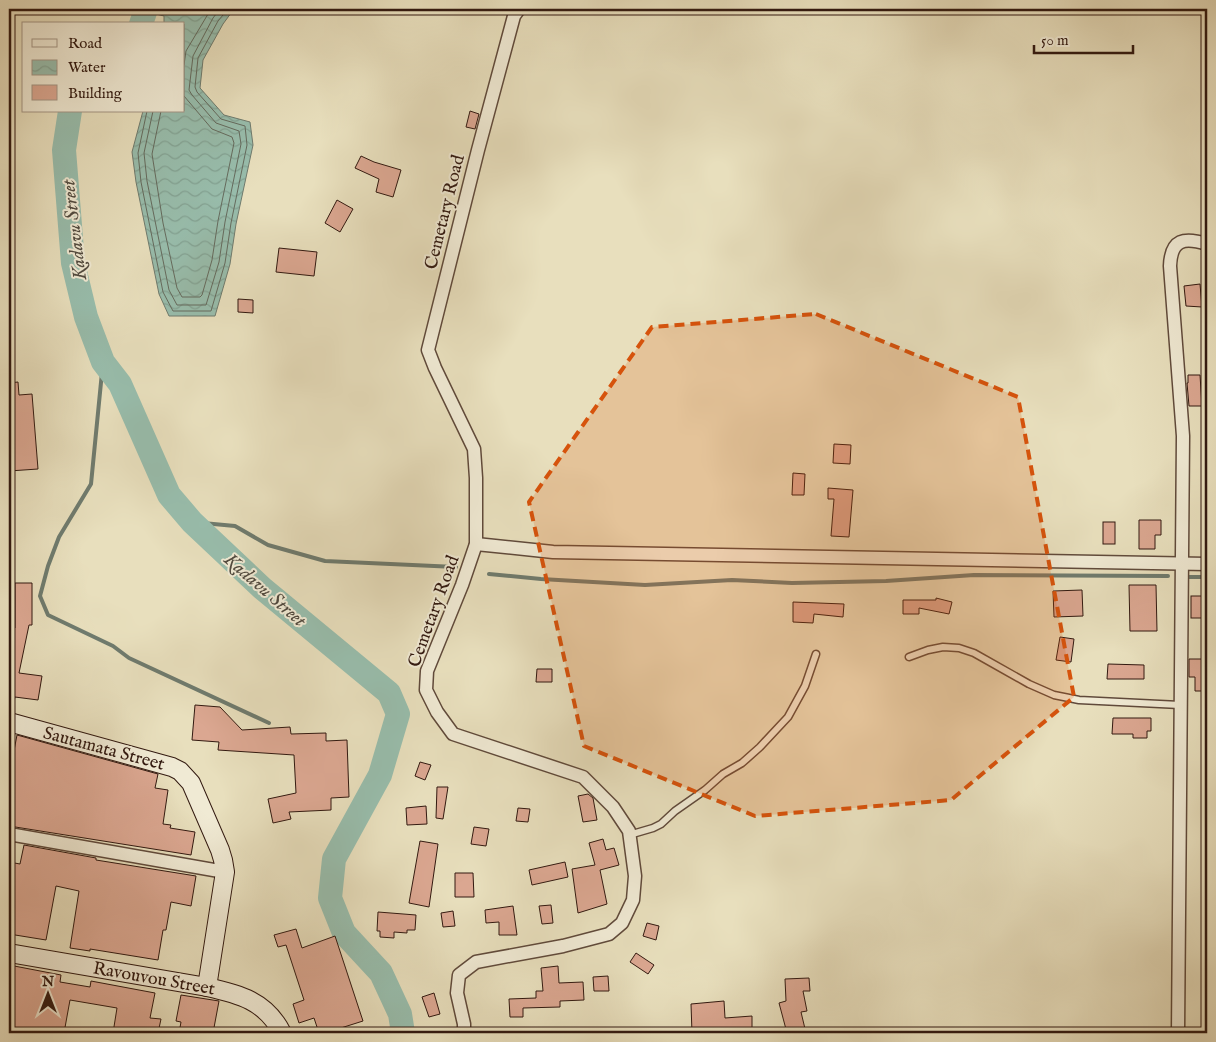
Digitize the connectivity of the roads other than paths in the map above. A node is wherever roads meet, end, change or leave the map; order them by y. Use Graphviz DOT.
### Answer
graph roads {
  1 [pos="519,9"];
  2 [pos="1207,244"];
  3 [pos="476,544"];
  4 [pos="1181,564"];
  5 [pos="1207,564"];
  6 [pos="816,654"];
  7 [pos="909,657"];
  8 [pos="1180,705"];
  9 [pos="9,722"];
  10 [pos="9,834"];
  11 [pos="630,835"];
  12 [pos="225,872"];
  13 [pos="9,953"];
  14 [pos="207,986"];
  15 [pos="282,1033"];
  16 [pos="464,1033"];
  17 [pos="1178,1033"];
  1 -- 3 [label="street, Cemetary Road"];
  2 -- 4 [label="street"];
  3 -- 4 [label="street"];
  3 -- 11 [label="street, Cemetary Road"];
  4 -- 5 [label="street"];
  4 -- 8 [label="street"];
  6 -- 11 [label="lane"];
  7 -- 8 [label="lane"];
  8 -- 17 [label="street"];
  9 -- 12 [label="street, Sautamata Street"];
  10 -- 12 [label="street"];
  11 -- 16 [label="street, Cemetary Road"];
  12 -- 14 [label="street, Sautamata Street"];
  13 -- 14 [label="street, Ravouvou Street"];
  14 -- 15 [label="street, Ravouvou Street"];
}
